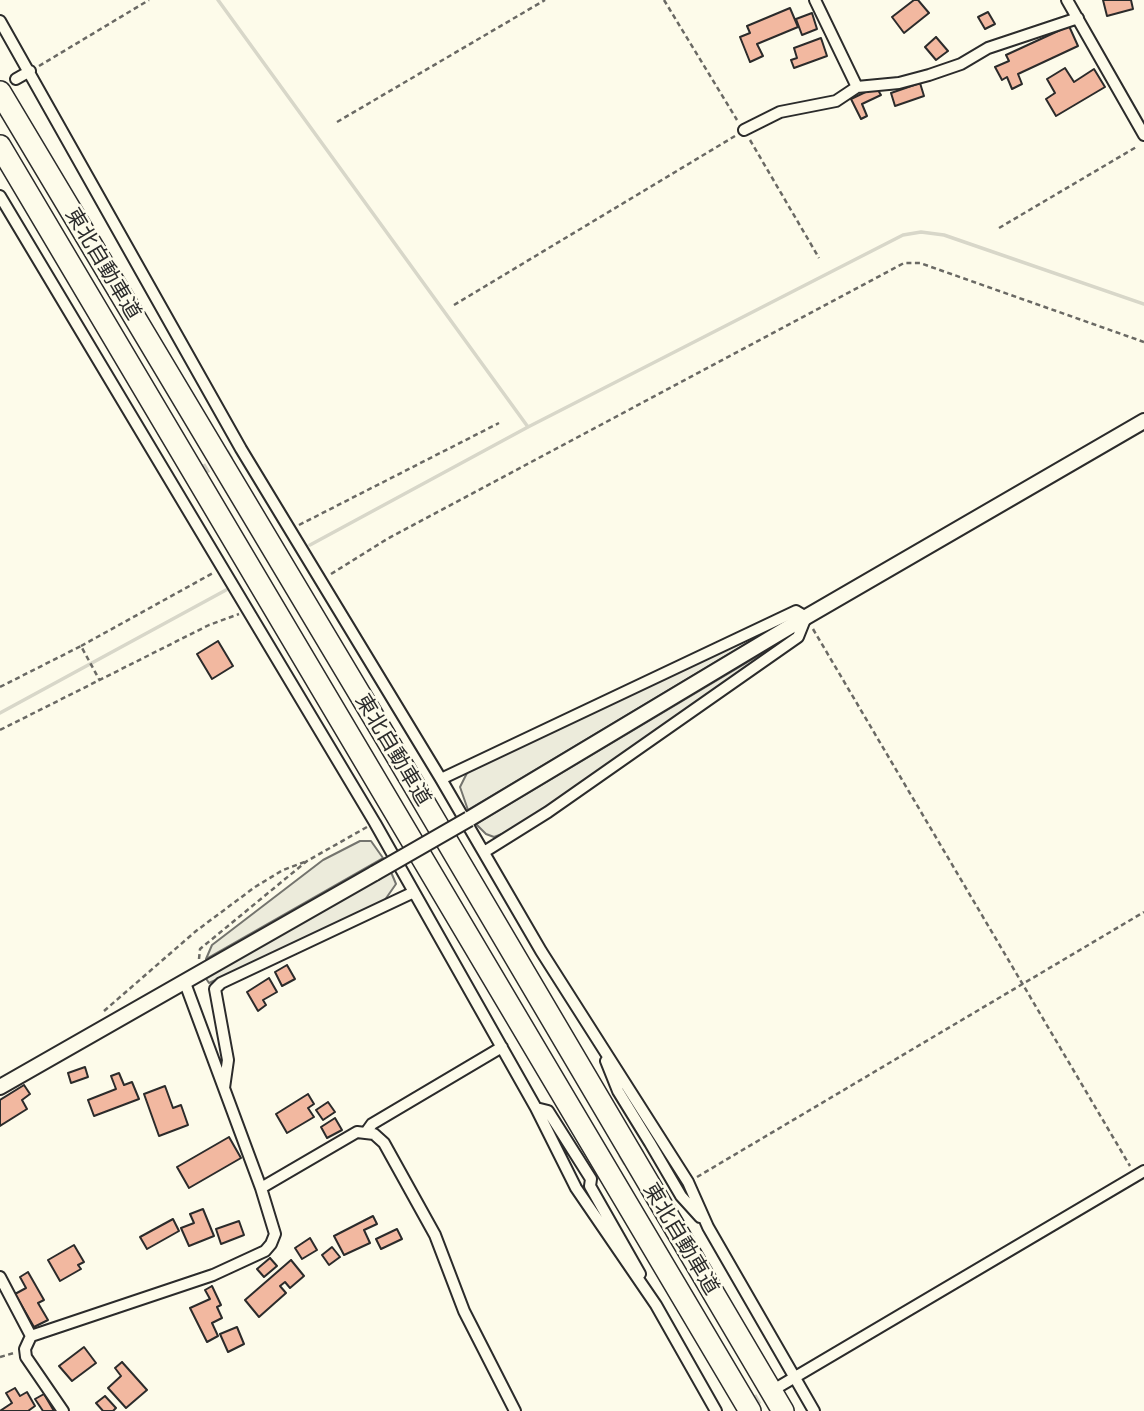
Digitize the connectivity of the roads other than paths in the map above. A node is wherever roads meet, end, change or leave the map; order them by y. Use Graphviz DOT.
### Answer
graph roads {
  1 [pos="815,0"];
  2 [pos="1067,0"];
  3 [pos="1078,18"];
  4 [pos="0,21"];
  5 [pos="30,72"];
  6 [pos="8,86"];
  7 [pos="857,87"];
  8 [pos="744,130"];
  9 [pos="1144,135"];
  10 [pos="0,146"];
  11 [pos="0,195"];
  12 [pos="1144,421"];
  13 [pos="806,617"];
  14 [pos="441,779"];
  15 [pos="484,852"];
  16 [pos="414,892"];
  17 [pos="191,979"];
  18 [pos="595,1032"];
  19 [pos="502,1047"];
  20 [pos="0,1087"];
  21 [pos="223,1088"];
  22 [pos="536,1108"];
  23 [pos="367,1131"];
  24 [pos="1140,1173"];
  25 [pos="261,1188"];
  26 [pos="709,1227"];
  27 [pos="0,1277"];
  28 [pos="656,1305"];
  29 [pos="31,1336"];
  30 [pos="793,1378"];
  31 [pos="780,1386"];
  32 [pos="63,1411"];
  33 [pos="515,1411"];
  34 [pos="716,1411"];
  35 [pos="750,1411"];
  36 [pos="783,1411"];
  37 [pos="814,1411"];
  1 -- 7 [label="street"];
  2 -- 3 [label="street"];
  3 -- 7 [label="street"];
  3 -- 9 [label="street"];
  4 -- 5 [label="street"];
  5 -- 6 [label="street"];
  5 -- 14 [label="street"];
  6 -- 36 [label="highway, 東北自動車道"];
  7 -- 8 [label="street"];
  10 -- 35 [label="highway, 東北自動車道"];
  11 -- 16 [label="street"];
  12 -- 13 [label="street"];
  13 -- 14 [label="street"];
  13 -- 15 [label="street"];
  13 -- 17 [label="street, bridge"];
  14 -- 15 [label="street"];
  15 -- 18 [label="street"];
  16 -- 19 [label="street"];
  16 -- 21 [label="street"];
  17 -- 20 [label="street"];
  17 -- 21 [label="street"];
  18 -- 26 [label="street"];
  18 -- 26 [label="street"];
  19 -- 22 [label="street"];
  19 -- 23 [label="street"];
  21 -- 25 [label="street"];
  22 -- 28 [label="street"];
  22 -- 28 [label="street"];
  23 -- 25 [label="street"];
  23 -- 33 [label="street"];
  24 -- 30 [label="street"];
  25 -- 29 [label="street"];
  26 -- 30 [label="street"];
  27 -- 29 [label="street"];
  28 -- 34 [label="street"];
  29 -- 32 [label="street"];
  30 -- 31 [label="street"];
  30 -- 37 [label="street"];
}
